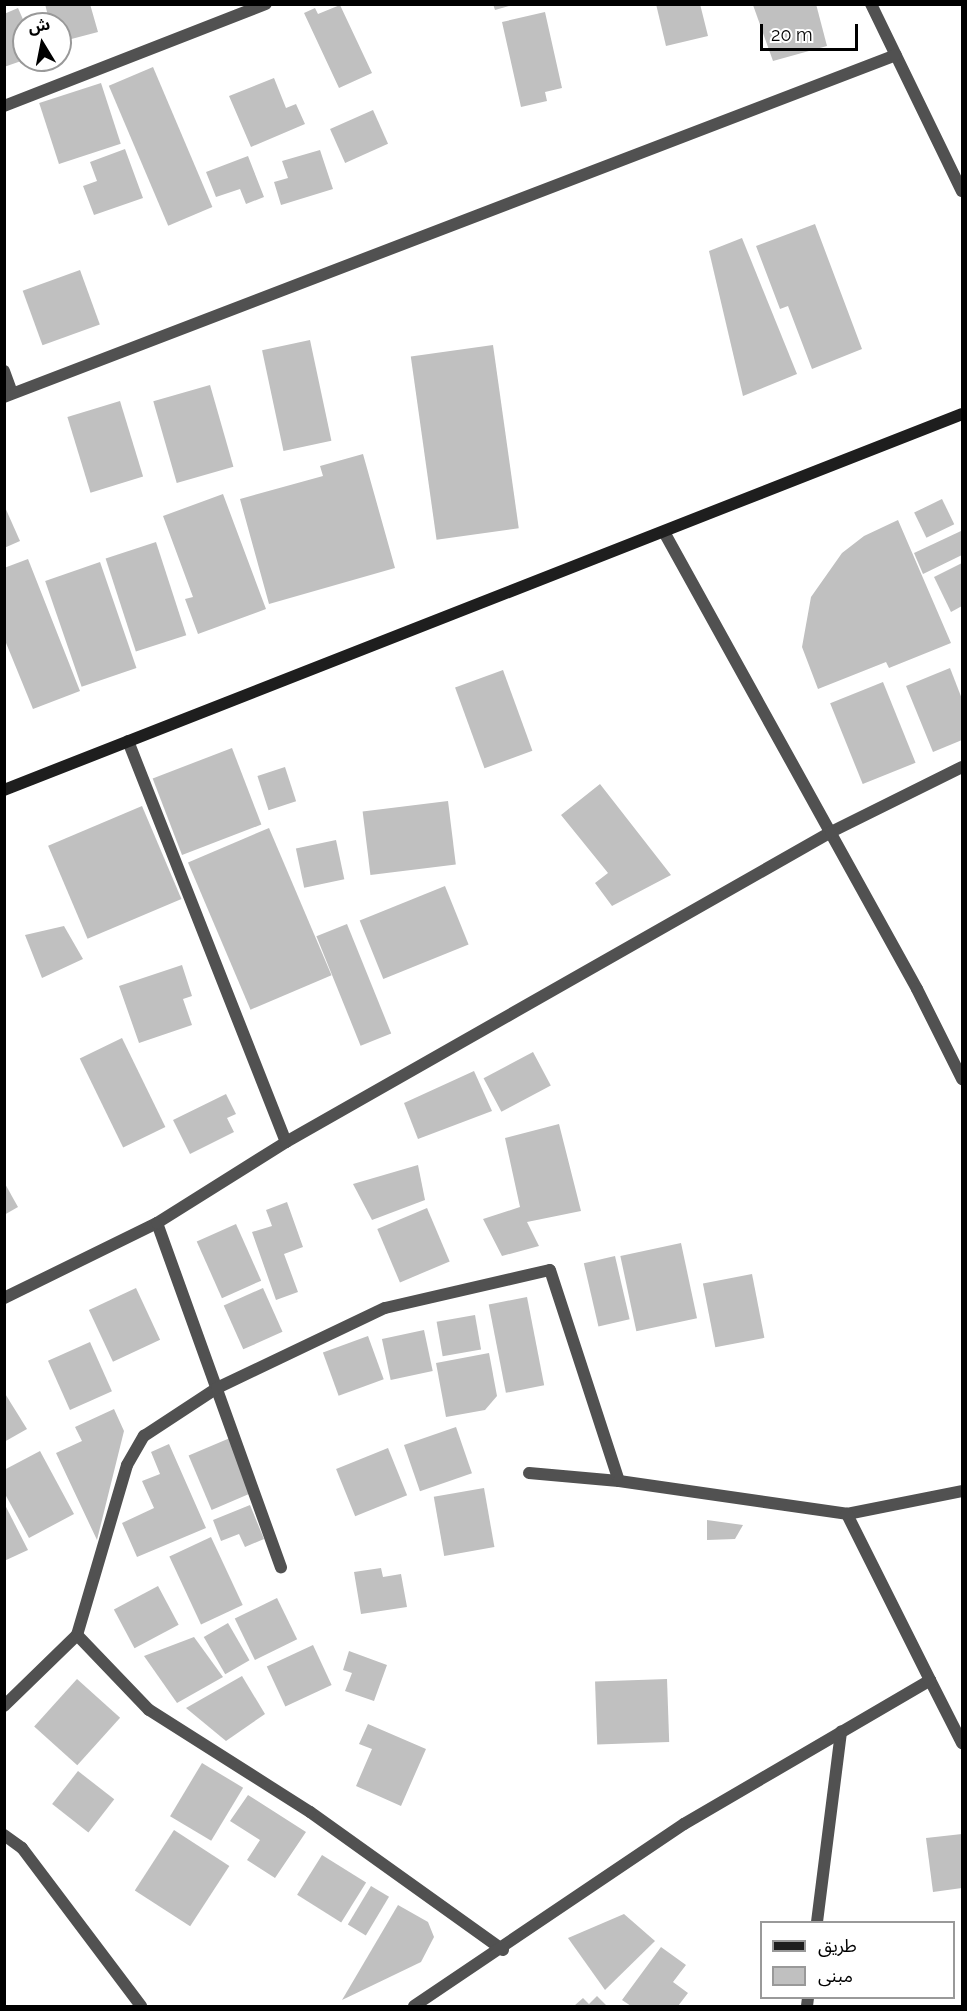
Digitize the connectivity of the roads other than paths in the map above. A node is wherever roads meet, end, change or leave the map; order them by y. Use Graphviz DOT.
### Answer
graph roads {
  1 [pos="266,4"];
  2 [pos="871,4"];
  3 [pos="896,55"];
  4 [pos="4,106"];
  5 [pos="963,191"];
  6 [pos="4,372"];
  7 [pos="8,395"];
  8 [pos="963,414"];
  9 [pos="664,532"];
  10 [pos="128,741"];
  11 [pos="963,767"];
  12 [pos="4,790"];
  13 [pos="831,832"];
  14 [pos="963,1079"];
  15 [pos="286,1142"];
  16 [pos="157,1223"];
  17 [pos="4,1298"];
  18 [pos="217,1388"];
  19 [pos="530,1473"];
  20 [pos="619,1481"];
  21 [pos="963,1491"];
  22 [pos="847,1514"];
  23 [pos="281,1567"];
  24 [pos="77,1635"];
  25 [pos="930,1680"];
  26 [pos="4,1706"];
  27 [pos="841,1732"];
  28 [pos="963,1743"];
  29 [pos="4,1835"];
  30 [pos="816,1921"];
  31 [pos="502,1950"];
  32 [pos="141,2007"];
  33 [pos="414,2007"];
  1 -- 4 [label="street"];
  2 -- 3 [label="street"];
  3 -- 5 [label="street"];
  3 -- 7 [label="street"];
  6 -- 7 [label="street"];
  8 -- 9 [label="street"];
  9 -- 10 [label="street"];
  9 -- 13 [label="street"];
  10 -- 12 [label="street"];
  10 -- 15 [label="street"];
  11 -- 13 [label="street"];
  13 -- 14 [label="street"];
  13 -- 15 [label="street"];
  15 -- 16 [label="street"];
  16 -- 17 [label="street"];
  16 -- 18 [label="street"];
  18 -- 20 [label="street"];
  18 -- 23 [label="street"];
  18 -- 24 [label="street"];
  19 -- 20 [label="street"];
  20 -- 22 [label="street"];
  21 -- 22 [label="street"];
  22 -- 25 [label="street"];
  24 -- 26 [label="street"];
  24 -- 31 [label="street"];
  25 -- 27 [label="street"];
  25 -- 28 [label="street"];
  27 -- 30 [label="street"];
  27 -- 31 [label="street"];
  29 -- 32 [label="street"];
  31 -- 33 [label="street"];
}
